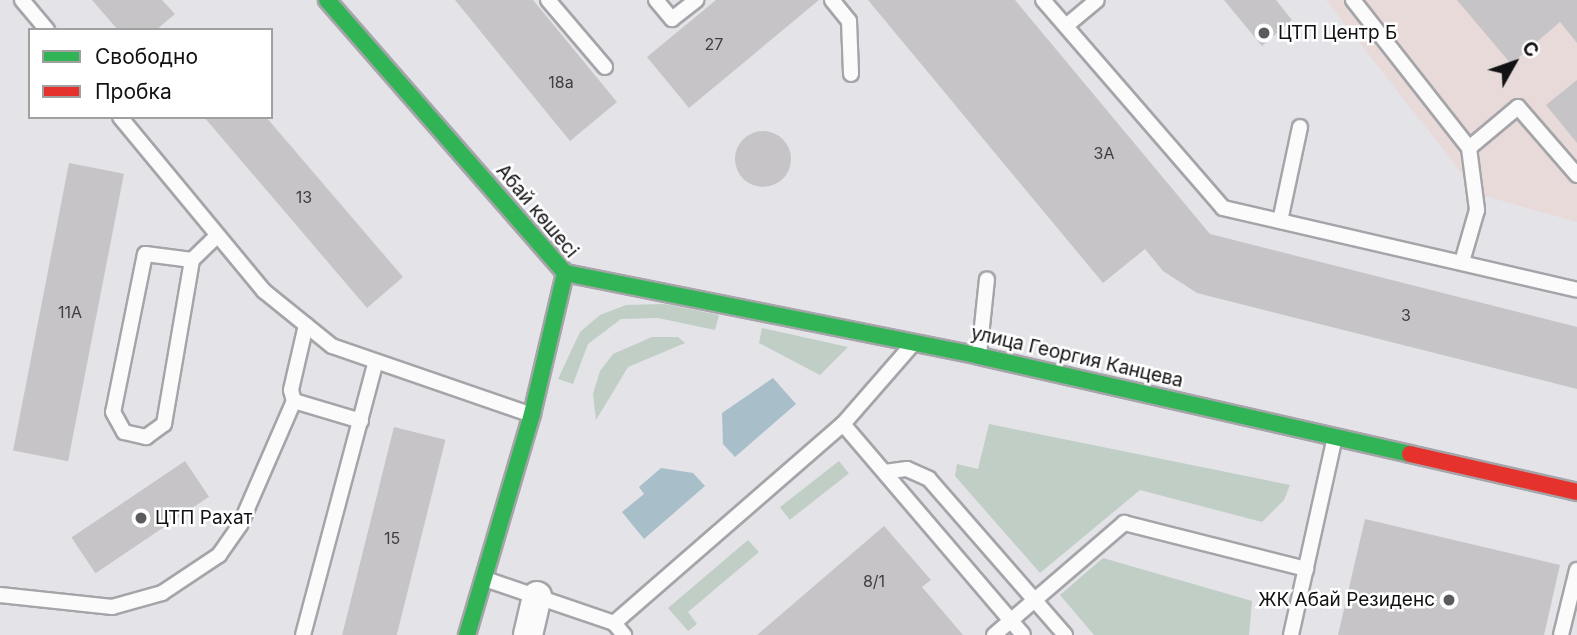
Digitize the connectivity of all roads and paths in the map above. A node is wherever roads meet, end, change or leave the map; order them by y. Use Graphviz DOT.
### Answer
graph roads {
  1 [pos="22,0"];
  2 [pos="327,0"];
  3 [pos="548,0"];
  4 [pos="656,0"];
  5 [pos="695,0"];
  6 [pos="831,0"];
  7 [pos="1043,0"];
  8 [pos="1097,0"];
  9 [pos="1353,0"];
  10 [pos="1066,26"];
  11 [pos="45,28"];
  12 [pos="605,67"];
  13 [pos="851,74"];
  14 [pos="122,119"];
  15 [pos="1300,127"];
  16 [pos="1469,148"];
  17 [pos="1577,175"];
  18 [pos="1280,221"];
  19 [pos="216,237"];
  20 [pos="192,260"];
  21 [pos="1462,262"];
  22 [pos="565,273"];
  23 [pos="986,279"];
  24 [pos="1577,290"];
  25 [pos="306,325"];
  26 [pos="915,342"];
  27 [pos="979,356"];
  28 [pos="375,364"];
  29 [pos="294,401"];
  30 [pos="532,414"];
  31 [pos="361,421"];
  32 [pos="843,424"];
  33 [pos="1335,435"];
  34 [pos="885,472"];
  35 [pos="1577,492"];
  36 [pos="1306,569"];
  37 [pos="1577,570"];
  38 [pos="483,578"];
  39 [pos="0,595"];
  40 [pos="537,596"];
  41 [pos="1034,600"];
  42 [pos="1011,620"];
  43 [pos="614,623"];
  44 [pos="303,635"];
  45 [pos="467,635"];
  46 [pos="528,635"];
  47 [pos="624,635"];
  48 [pos="994,635"];
  49 [pos="1023,635"];
  50 [pos="1065,635"];
  51 [pos="1292,635"];
  52 [pos="1561,635"];
  1 -- 11 [label="lane"];
  2 -- 22 [label="street, Абай көшесі"];
  3 -- 12 [label="lane"];
  4 -- 5 [label="lane"];
  6 -- 13 [label="lane"];
  7 -- 10 [label="lane"];
  8 -- 10 [label="lane"];
  9 -- 16 [label="lane"];
  10 -- 18 [label="lane"];
  14 -- 19 [label="lane"];
  15 -- 18 [label="lane"];
  16 -- 17 [label="lane"];
  16 -- 21 [label="lane"];
  18 -- 21 [label="lane"];
  19 -- 20 [label="lane"];
  19 -- 25 [label="lane"];
  20 -- 20 [label="lane"];
  21 -- 24 [label="lane"];
  22 -- 26 [label="street, улица Георгия Канцева"];
  22 -- 30 [label="street, Абай көшесі"];
  23 -- 27 [label="lane"];
  25 -- 28 [label="lane"];
  25 -- 29 [label="lane"];
  26 -- 27 [label="street, улица Георгия Канцева"];
  26 -- 32 [label="lane"];
  27 -- 33 [label="street, улица Георгия Канцева"];
  28 -- 30 [label="lane"];
  28 -- 31 [label="lane"];
  29 -- 31 [label="lane"];
  29 -- 39 [label="lane"];
  30 -- 38 [label="street, Абай көшесі"];
  31 -- 44 [label="lane"];
  32 -- 34 [label="lane"];
  32 -- 43 [label="lane"];
  33 -- 35 [label="street, улица Георгия Канцева"];
  33 -- 36 [label="lane"];
  34 -- 41 [label="lane"];
  34 -- 42 [label="lane"];
  36 -- 41 [label="lane"];
  36 -- 51 [label="lane"];
  37 -- 52 [label="lane"];
  38 -- 40 [label="lane"];
  38 -- 45 [label="street, Абай көшесі"];
  40 -- 43 [label="lane"];
  40 -- 46 [label="street"];
  41 -- 42 [label="lane"];
  41 -- 50 [label="lane"];
  42 -- 48 [label="lane"];
  42 -- 49 [label="lane"];
  43 -- 47 [label="lane"];
}
